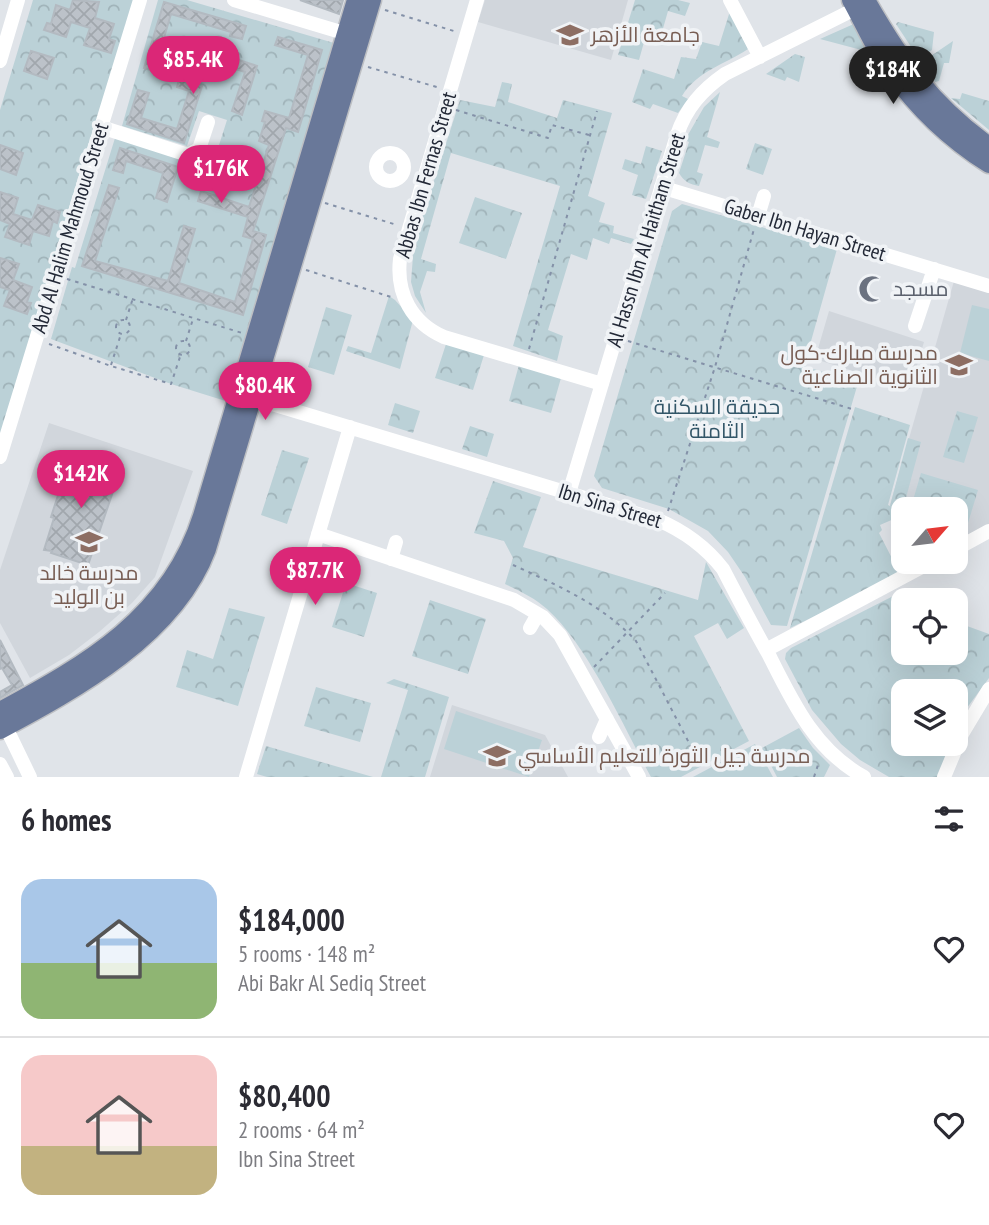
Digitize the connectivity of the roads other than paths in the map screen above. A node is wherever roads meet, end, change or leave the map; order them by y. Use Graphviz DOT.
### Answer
graph roads {
  1 [pos="18,0"];
  2 [pos="140,0"];
  3 [pos="235,0"];
  4 [pos="477,0"];
  5 [pos="730,0"];
  6 [pos="366,2"];
  7 [pos="860,3"];
  8 [pos="353,36"];
  9 [pos="760,57"];
  10 [pos="0,61"];
  11 [pos="208,122"];
  12 [pos="101,127"];
  13 [pos="989,146"];
  14 [pos="989,164"];
  15 [pos="661,187"];
  16 [pos="764,196"];
  17 [pos="758,216"];
  18 [pos="934,269"];
  19 [pos="989,286"];
  20 [pos="915,326"];
  21 [pos="602,384"];
  22 [pos="245,396"];
  23 [pos="350,428"];
  24 [pos="0,457"];
  25 [pos="569,493"];
  26 [pos="989,531"];
  27 [pos="318,534"];
  28 [pos="396,542"];
  29 [pos="968,542"];
  30 [pos="391,559"];
  31 [pos="908,574"];
  32 [pos="538,614"];
  33 [pos="530,628"];
  34 [pos="766,650"];
  35 [pos="989,689"];
  36 [pos="607,719"];
  37 [pos="1,721"];
  38 [pos="599,737"];
  39 [pos="0,764"];
  40 [pos="6,777"];
  41 [pos="30,777"];
  42 [pos="246,777"];
  43 [pos="639,777"];
  44 [pos="864,777"];
  45 [pos="944,777"];
  1 -- 10 [label="street"];
  2 -- 12 [label="street, Abd Al Halim Mahmoud Street"];
  3 -- 8 [label="street"];
  4 -- 21 [label="street, Abbas Ibn Fernas Street"];
  5 -- 9 [label="street"];
  6 -- 8 [label="main road"];
  7 -- 9 [label="street, Al Hassn Ibn Al Haitham Street"];
  7 -- 13 [label="main road"];
  7 -- 14 [label="main road"];
  8 -- 22 [label="main road"];
  8 -- 22 [label="main road"];
  9 -- 15 [label="street, Al Hassn Ibn Al Haitham Street"];
  11 -- 12 [label="street"];
  12 -- 24 [label="street, Abd Al Halim Mahmoud Street"];
  15 -- 17 [label="street, Gaber Ibn Hayan Street"];
  15 -- 21 [label="street, Al Hassn Ibn Al Haitham Street"];
  16 -- 17 [label="street"];
  17 -- 18 [label="street, Gaber Ibn Hayan Street"];
  18 -- 19 [label="street, Gaber Ibn Hayan Street"];
  18 -- 20 [label="street"];
  21 -- 25 [label="street, Al Hassn Ibn Al Haitham Street"];
  22 -- 23 [label="street, Ibn Sina Street"];
  22 -- 37 [label="main road"];
  23 -- 25 [label="street, Ibn Sina Street"];
  23 -- 27 [label="street"];
  25 -- 34 [label="street, Ibn Sina Street"];
  26 -- 29 [label="street"];
  27 -- 30 [label="street"];
  27 -- 42 [label="street"];
  28 -- 30 [label="street"];
  30 -- 32 [label="street"];
  31 -- 34 [label="street"];
  32 -- 33 [label="street"];
  32 -- 36 [label="street"];
  34 -- 44 [label="street, Ibn Sina Street"];
  35 -- 45 [label="street"];
  36 -- 38 [label="street"];
  36 -- 43 [label="street"];
  37 -- 41 [label="street"];
  39 -- 40 [label="street"];
}
